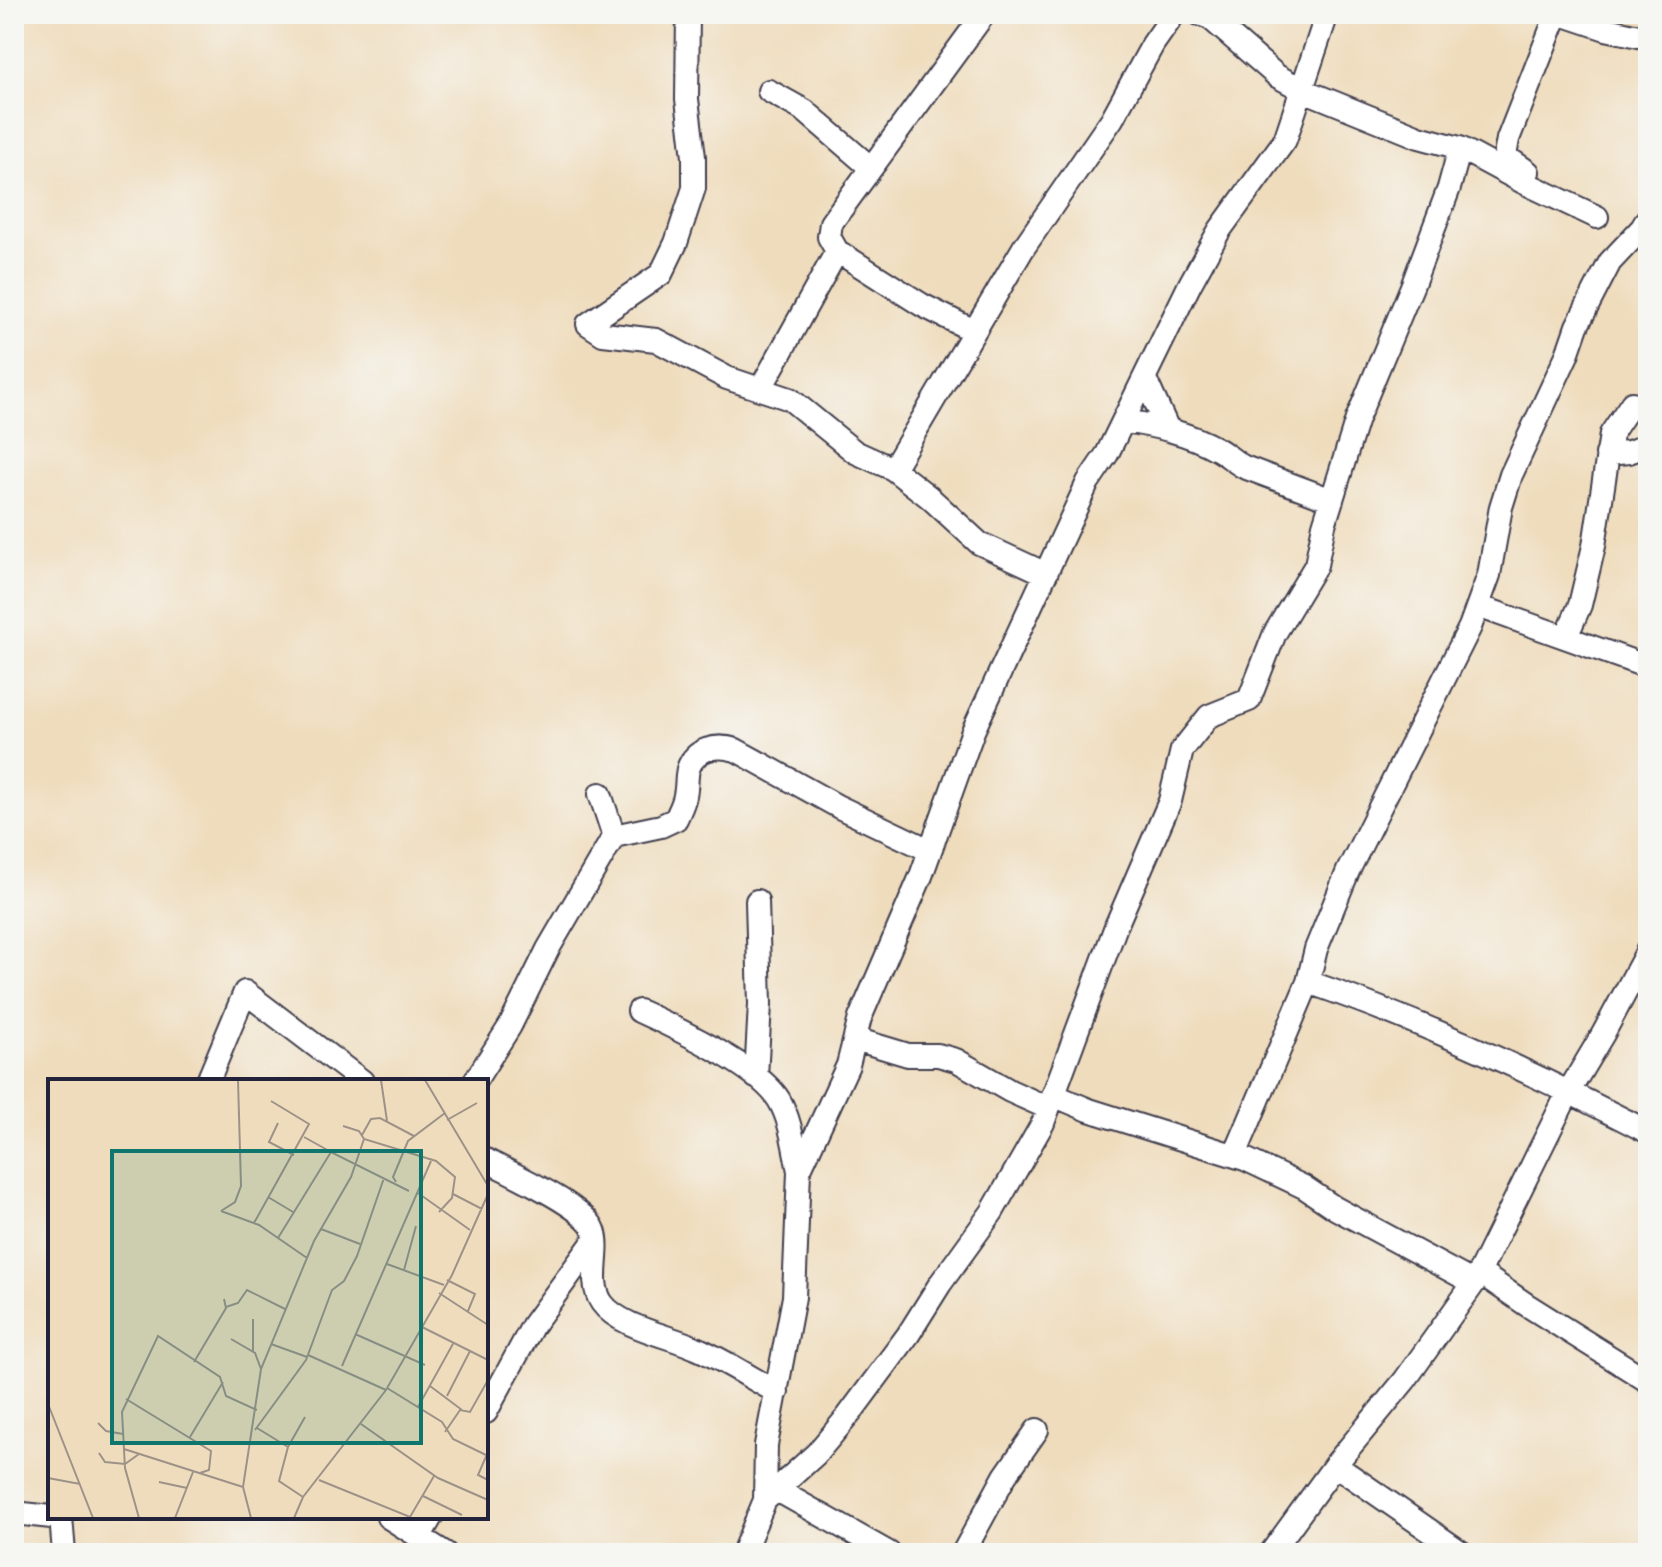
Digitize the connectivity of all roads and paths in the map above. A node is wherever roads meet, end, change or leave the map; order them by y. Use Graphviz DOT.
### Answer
graph roads {
  1 [pos="688,14"];
  2 [pos="1174,14"];
  3 [pos="1199,14"];
  4 [pos="1327,14"];
  5 [pos="1559,14"];
  6 [pos="978,17"];
  7 [pos="1648,38"];
  8 [pos="1303,90"];
  9 [pos="769,91"];
  10 [pos="1460,148"];
  11 [pos="871,168"];
  12 [pos="1597,217"];
  13 [pos="1646,226"];
  14 [pos="1626,245"];
  15 [pos="837,251"];
  16 [pos="974,331"];
  17 [pos="1145,379"];
  18 [pos="761,388"];
  19 [pos="1632,403"];
  20 [pos="1124,421"];
  21 [pos="1167,427"];
  22 [pos="1648,445"];
  23 [pos="1607,454"];
  24 [pos="893,469"];
  25 [pos="1332,500"];
  26 [pos="1046,574"];
  27 [pos="1478,606"];
  28 [pos="1566,637"];
  29 [pos="1648,667"];
  30 [pos="600,794"];
  31 [pos="614,836"];
  32 [pos="929,850"];
  33 [pos="757,901"];
  34 [pos="1648,950"];
  35 [pos="1308,982"];
  36 [pos="639,1011"];
  37 [pos="855,1039"];
  38 [pos="756,1077"];
  39 [pos="209,1079"];
  40 [pos="359,1079"];
  41 [pos="476,1079"];
  42 [pos="1569,1091"];
  43 [pos="1050,1101"];
  44 [pos="1648,1132"];
  45 [pos="1235,1155"];
  46 [pos="488,1161"];
  47 [pos="799,1171"];
  48 [pos="595,1240"];
  49 [pos="1476,1278"];
  50 [pos="1646,1376"];
  51 [pos="777,1392"];
  52 [pos="488,1408"];
  53 [pos="1037,1430"];
  54 [pos="1335,1465"];
  55 [pos="771,1495"];
  56 [pos="14,1513"];
  57 [pos="48,1517"];
  58 [pos="61,1519"];
  59 [pos="396,1519"];
  60 [pos="426,1527"];
  61 [pos="64,1553"];
  62 [pos="445,1553"];
  63 [pos="743,1553"];
  64 [pos="889,1553"];
  65 [pos="963,1553"];
  66 [pos="1271,1553"];
  67 [pos="1462,1553"];
  1 -- 18 [label="street"];
  2 -- 16 [label="street"];
  3 -- 8 [label="street"];
  4 -- 8 [label="street"];
  5 -- 7 [label="street"];
  5 -- 12 [label="street"];
  6 -- 11 [label="street"];
  8 -- 10 [label="street"];
  8 -- 17 [label="street"];
  9 -- 11 [label="street"];
  10 -- 12 [label="street"];
  10 -- 25 [label="street"];
  11 -- 15 [label="street"];
  12 -- 14 [label="street"];
  13 -- 14 [label="street"];
  14 -- 27 [label="street"];
  15 -- 16 [label="street"];
  15 -- 18 [label="street"];
  16 -- 24 [label="street"];
  17 -- 20 [label="street"];
  17 -- 21 [label="street"];
  18 -- 24 [label="street"];
  19 -- 23 [label="street"];
  20 -- 21 [label="street"];
  20 -- 26 [label="street"];
  21 -- 25 [label="street"];
  22 -- 23 [label="street"];
  23 -- 28 [label="street"];
  24 -- 26 [label="street"];
  25 -- 43 [label="street"];
  26 -- 32 [label="street"];
  27 -- 28 [label="street"];
  27 -- 35 [label="street"];
  28 -- 29 [label="street"];
  30 -- 31 [label="street"];
  31 -- 32 [label="street"];
  31 -- 41 [label="street"];
  32 -- 37 [label="street"];
  33 -- 38 [label="street"];
  34 -- 42 [label="street"];
  35 -- 42 [label="street"];
  35 -- 45 [label="street"];
  36 -- 38 [label="street"];
  37 -- 43 [label="street"];
  37 -- 47 [label="street"];
  38 -- 47 [label="street"];
  39 -- 40 [label="street"];
  42 -- 44 [label="street"];
  42 -- 49 [label="street"];
  43 -- 45 [label="street"];
  43 -- 55 [label="street"];
  45 -- 49 [label="street"];
  46 -- 48 [label="street"];
  47 -- 51 [label="street"];
  48 -- 51 [label="street"];
  48 -- 52 [label="street"];
  49 -- 50 [label="street"];
  49 -- 54 [label="street"];
  51 -- 55 [label="street"];
  53 -- 65 [label="street"];
  54 -- 66 [label="street"];
  54 -- 67 [label="street"];
  55 -- 63 [label="street"];
  55 -- 64 [label="street"];
  56 -- 57 [label="street"];
  58 -- 61 [label="street"];
  59 -- 60 [label="street"];
  60 -- 62 [label="street"];
}
